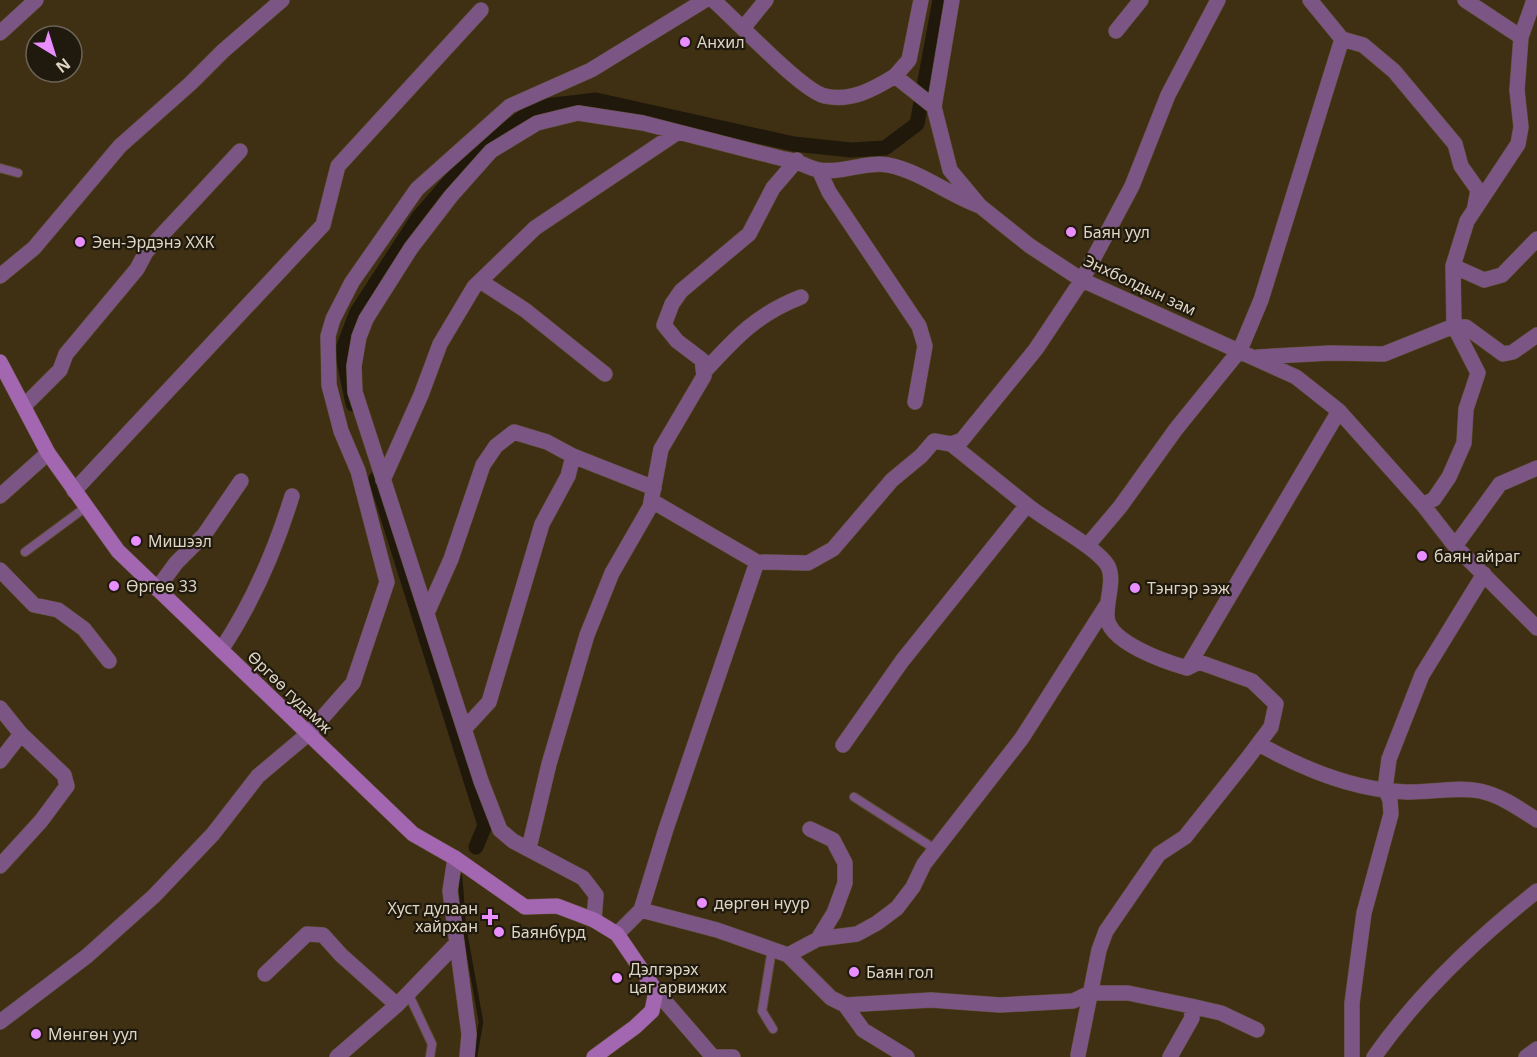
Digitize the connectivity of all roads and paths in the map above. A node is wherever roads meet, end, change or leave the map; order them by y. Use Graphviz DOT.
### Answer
graph roads {
  1 [pos="36,0"];
  2 [pos="282,0"];
  3 [pos="705,0"];
  4 [pos="713,0"];
  5 [pos="766,0"];
  6 [pos="921,0"];
  7 [pos="952,0"];
  8 [pos="1141,0"];
  9 [pos="1218,0"];
  10 [pos="1310,0"];
  11 [pos="1465,0"];
  12 [pos="1534,0"];
  13 [pos="481,10"];
  14 [pos="744,27"];
  15 [pos="1116,31"];
  16 [pos="0,33"];
  17 [pos="1521,37"];
  18 [pos="1342,39"];
  19 [pos="895,76"];
  20 [pos="934,107"];
  21 [pos="678,132"];
  22 [pos="240,151"];
  23 [pos="798,160"];
  24 [pos="0,168"];
  25 [pos="819,170"];
  26 [pos="18,173"];
  27 [pos="980,206"];
  28 [pos="1474,211"];
  29 [pos="1537,239"];
  30 [pos="1453,266"];
  31 [pos="0,276"];
  32 [pos="480,280"];
  33 [pos="1082,280"];
  34 [pos="801,297"];
  35 [pos="1454,326"];
  36 [pos="1537,335"];
  37 [pos="1247,354"];
  38 [pos="0,363"];
  39 [pos="704,372"];
  40 [pos="605,374"];
  41 [pos="915,402"];
  42 [pos="25,405"];
  43 [pos="1338,411"];
  44 [pos="951,444"];
  45 [pos="48,453"];
  46 [pos="573,456"];
  47 [pos="1537,468"];
  48 [pos="383,480"];
  49 [pos="241,481"];
  50 [pos="74,491"];
  51 [pos="653,494"];
  52 [pos="0,496"];
  53 [pos="292,496"];
  54 [pos="1027,505"];
  55 [pos="1424,505"];
  56 [pos="86,507"];
  57 [pos="1088,546"];
  58 [pos="1455,546"];
  59 [pos="25,552"];
  60 [pos="757,562"];
  61 [pos="0,570"];
  62 [pos="1484,574"];
  63 [pos="157,589"];
  64 [pos="1108,603"];
  65 [pos="427,613"];
  66 [pos="1537,628"];
  67 [pos="220,650"];
  68 [pos="109,661"];
  69 [pos="1187,668"];
  70 [pos="0,708"];
  71 [pos="466,727"];
  72 [pos="21,734"];
  73 [pos="308,734"];
  74 [pos="1259,744"];
  75 [pos="843,745"];
  76 [pos="0,760"];
  77 [pos="1385,789"];
  78 [pos="854,796"];
  79 [pos="1537,820"];
  80 [pos="810,829"];
  81 [pos="529,848"];
  82 [pos="935,849"];
  83 [pos="454,858"];
  84 [pos="0,866"];
  85 [pos="1537,891"];
  86 [pos="641,910"];
  87 [pos="594,920"];
  88 [pos="617,934"];
  89 [pos="818,939"];
  90 [pos="456,944"];
  91 [pos="772,949"];
  92 [pos="788,955"];
  93 [pos="265,974"];
  94 [pos="656,991"];
  95 [pos="408,993"];
  96 [pos="1090,993"];
  97 [pos="397,1005"];
  98 [pos="845,1005"];
  99 [pos="1191,1006"];
  100 [pos="0,1022"];
  101 [pos="773,1029"];
  102 [pos="1257,1030"];
  103 [pos="1537,1049"];
  104 [pos="1078,1055"];
  105 [pos="337,1057"];
  106 [pos="430,1057"];
  107 [pos="467,1057"];
  108 [pos="594,1057"];
  109 [pos="715,1057"];
  110 [pos="733,1057"];
  111 [pos="907,1057"];
  112 [pos="1170,1057"];
  113 [pos="1352,1057"];
  114 [pos="1374,1057"];
  115 [pos="1526,1057"];
  1 -- 16 [label="street"];
  2 -- 31 [label="street"];
  3 -- 73 [label="street"];
  4 -- 14 [label="street"];
  5 -- 14 [label="street"];
  6 -- 19 [label="street"];
  7 -- 20 [label="street"];
  8 -- 15 [label="street"];
  9 -- 33 [label="street"];
  10 -- 18 [label="street"];
  11 -- 17 [label="street"];
  12 -- 17 [label="street"];
  13 -- 50 [label="street"];
  14 -- 19 [label="street"];
  17 -- 28 [label="street"];
  18 -- 28 [label="street"];
  18 -- 37 [label="street"];
  19 -- 20 [label="street"];
  20 -- 27 [label="street, Энхболдын зам"];
  21 -- 23 [label="street"];
  21 -- 32 [label="street"];
  21 -- 48 [label="street"];
  22 -- 42 [label="street"];
  23 -- 25 [label="street"];
  23 -- 39 [label="street"];
  24 -- 26 [label="lane"];
  25 -- 27 [label="street"];
  25 -- 41 [label="street"];
  27 -- 33 [label="street, Энхболдын зам"];
  28 -- 30 [label="street"];
  29 -- 30 [label="street"];
  30 -- 35 [label="street"];
  32 -- 40 [label="street"];
  32 -- 48 [label="street"];
  33 -- 37 [label="street, Энхболдын зам"];
  33 -- 44 [label="street"];
  34 -- 39 [label="street"];
  35 -- 36 [label="street"];
  35 -- 37 [label="street"];
  35 -- 55 [label="street"];
  37 -- 43 [label="street, Энхболдын зам"];
  37 -- 57 [label="street"];
  38 -- 42 [label="street, Өргөө гудамж"];
  39 -- 51 [label="street"];
  42 -- 45 [label="street, Өргөө гудамж"];
  43 -- 55 [label="street, Энхболдын зам"];
  43 -- 69 [label="street"];
  44 -- 54 [label="street"];
  44 -- 60 [label="street"];
  45 -- 50 [label="street, Өргөө гудамж"];
  45 -- 52 [label="street"];
  46 -- 51 [label="street"];
  46 -- 65 [label="street"];
  46 -- 71 [label="street"];
  47 -- 58 [label="street"];
  48 -- 65 [label="street"];
  49 -- 63 [label="street"];
  50 -- 56 [label="street, Өргөө гудамж"];
  51 -- 60 [label="street"];
  51 -- 81 [label="street"];
  53 -- 67 [label="street"];
  54 -- 57 [label="street"];
  54 -- 75 [label="street"];
  55 -- 58 [label="street, Энхболдын зам"];
  56 -- 59 [label="lane"];
  56 -- 63 [label="street, Өргөө гудамж"];
  57 -- 64 [label="street"];
  58 -- 62 [label="street, Энхболдын зам"];
  60 -- 86 [label="street"];
  61 -- 68 [label="street"];
  62 -- 66 [label="street, Энхболдын зам"];
  62 -- 77 [label="street"];
  63 -- 67 [label="street, Өргөө гудамж"];
  64 -- 69 [label="street"];
  64 -- 82 [label="street"];
  65 -- 71 [label="street"];
  67 -- 73 [label="street, Өргөө гудамж"];
  69 -- 74 [label="street"];
  70 -- 72 [label="street"];
  71 -- 81 [label="street"];
  72 -- 76 [label="street"];
  72 -- 84 [label="street"];
  73 -- 83 [label="street, Өргөө гудамж"];
  73 -- 100 [label="street"];
  74 -- 77 [label="street"];
  74 -- 96 [label="street"];
  77 -- 79 [label="street"];
  77 -- 113 [label="street"];
  78 -- 82 [label="lane"];
  80 -- 89 [label="street"];
  81 -- 87 [label="street"];
  82 -- 89 [label="street"];
  83 -- 87 [label="street, Өргөө гудамж"];
  83 -- 90 [label="street"];
  85 -- 114 [label="street"];
  86 -- 88 [label="street"];
  86 -- 91 [label="street"];
  87 -- 88 [label="street, Өргөө гудамж"];
  88 -- 94 [label="street, Өргөө гудамж"];
  89 -- 92 [label="street"];
  90 -- 95 [label="street"];
  90 -- 107 [label="street"];
  91 -- 92 [label="street"];
  91 -- 101 [label="lane"];
  92 -- 98 [label="street"];
  93 -- 97 [label="street"];
  94 -- 108 [label="street"];
  94 -- 109 [label="street"];
  95 -- 97 [label="street"];
  95 -- 106 [label="lane"];
  96 -- 98 [label="street"];
  96 -- 99 [label="street"];
  96 -- 104 [label="street"];
  97 -- 105 [label="street"];
  98 -- 111 [label="street"];
  99 -- 102 [label="street"];
  99 -- 112 [label="street"];
  103 -- 115 [label="street"];
  109 -- 110 [label="street"];
}
